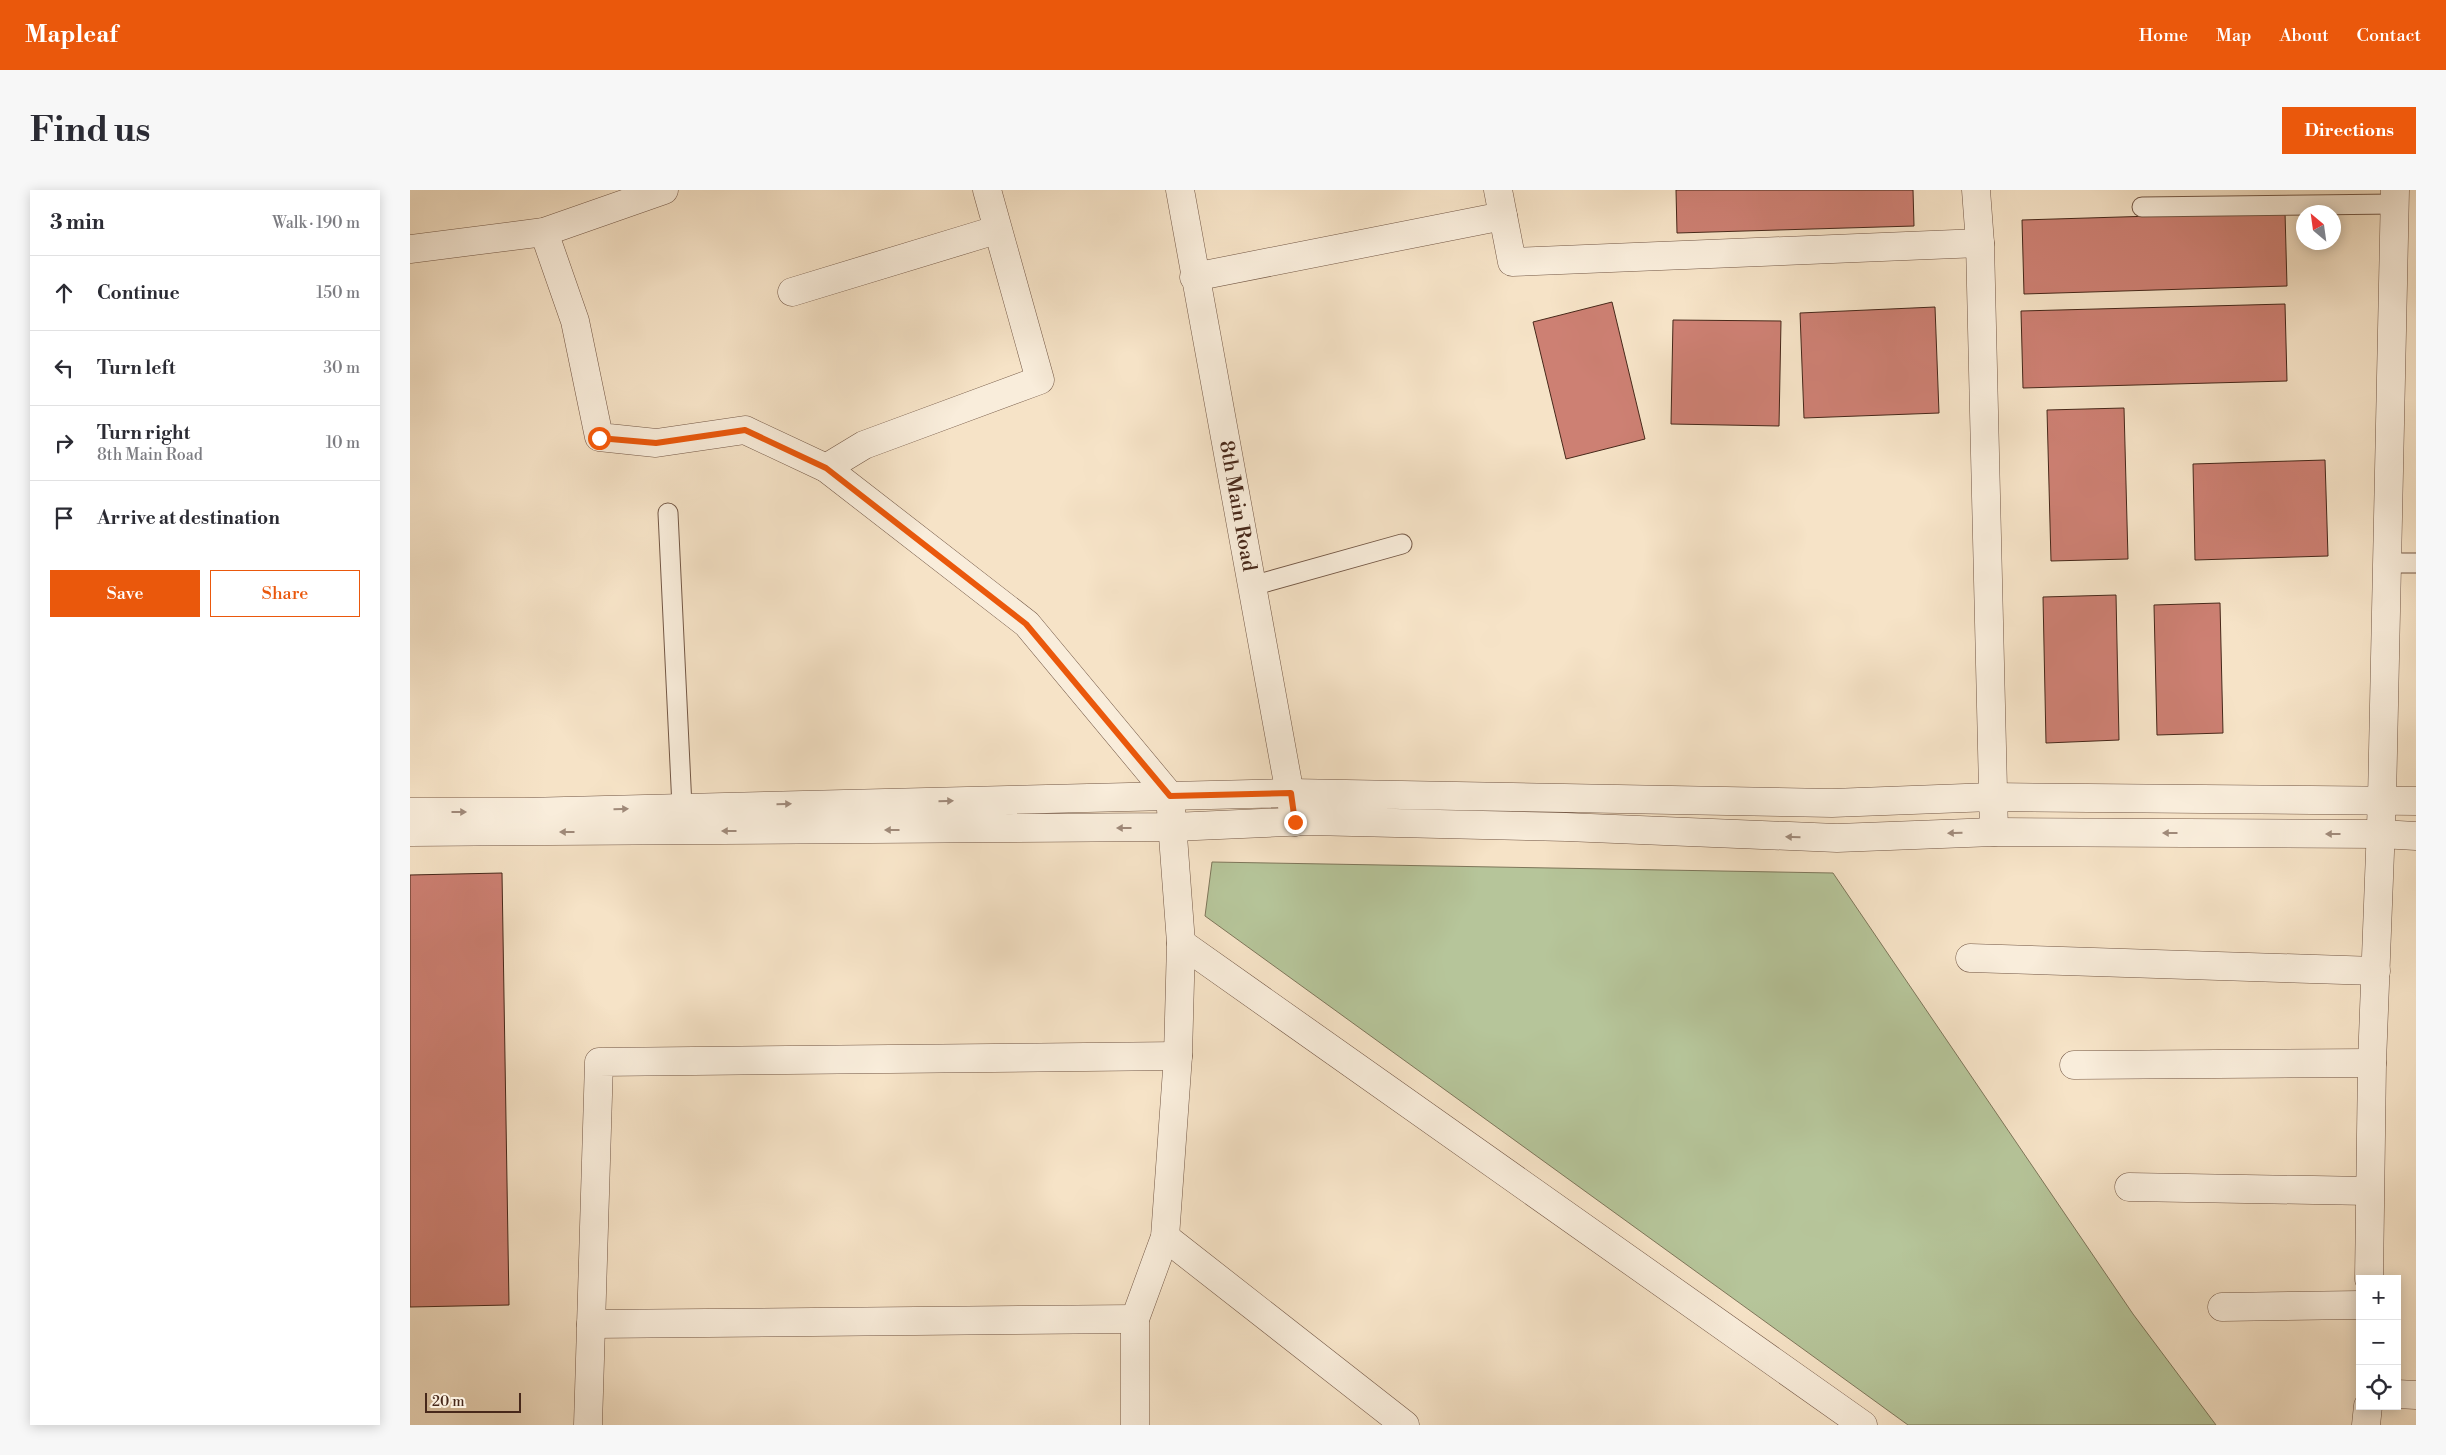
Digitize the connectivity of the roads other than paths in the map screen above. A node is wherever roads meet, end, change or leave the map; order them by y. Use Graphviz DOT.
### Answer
graph roads {
  1 [pos="664,190"];
  2 [pos="987,190"];
  3 [pos="1180,190"];
  4 [pos="1498,190"];
  5 [pos="1976,190"];
  6 [pos="2395,197"];
  7 [pos="2142,206"];
  8 [pos="1504,216"];
  9 [pos="996,230"];
  10 [pos="544,232"];
  11 [pos="1980,243"];
  12 [pos="410,249"];
  13 [pos="1194,277"];
  14 [pos="792,292"];
  15 [pos="826,468"];
  16 [pos="668,513"];
  17 [pos="1402,544"];
  18 [pos="2386,563"];
  19 [pos="2416,563"];
  20 [pos="1252,586"];
  21 [pos="1291,793"];
  22 [pos="1170,796"];
  23 [pos="1992,797"];
  24 [pos="1567,798"];
  25 [pos="2382,799"];
  26 [pos="2416,801"];
  27 [pos="682,806"];
  28 [pos="410,812"];
  29 [pos="1295,822"];
  30 [pos="1566,827"];
  31 [pos="1173,828"];
  32 [pos="410,832"];
  33 [pos="1994,832"];
  34 [pos="2381,834"];
  35 [pos="2416,836"];
  36 [pos="1181,943"];
  37 [pos="1970,958"];
  38 [pos="2376,972"];
  39 [pos="1178,1056"];
  40 [pos="2372,1063"];
  41 [pos="2074,1065"];
  42 [pos="2129,1187"];
  43 [pos="2369,1191"];
  44 [pos="1166,1237"];
  45 [pos="2369,1275"];
  46 [pos="2356,1305"];
  47 [pos="2222,1307"];
  48 [pos="1135,1319"];
  49 [pos="591,1324"];
  50 [pos="2401,1394"];
  51 [pos="2416,1395"];
  52 [pos="2368,1410"];
  53 [pos="588,1425"];
  54 [pos="1135,1425"];
  55 [pos="1404,1425"];
  56 [pos="1863,1425"];
  57 [pos="2366,1425"];
  1 -- 10 [label="street"];
  2 -- 9 [label="street"];
  3 -- 13 [label="street, 8th Main Road"];
  4 -- 8 [label="street"];
  5 -- 11 [label="street"];
  6 -- 7 [label="lane"];
  6 -- 18 [label="street"];
  8 -- 11 [label="street"];
  8 -- 13 [label="street"];
  9 -- 14 [label="street"];
  9 -- 15 [label="street"];
  10 -- 12 [label="street"];
  10 -- 15 [label="street"];
  11 -- 23 [label="street"];
  13 -- 20 [label="street, 8th Main Road"];
  15 -- 22 [label="street"];
  16 -- 27 [label="lane"];
  17 -- 20 [label="lane"];
  18 -- 19 [label="lane"];
  18 -- 25 [label="street"];
  20 -- 21 [label="street, 8th Main Road"];
  21 -- 22 [label="street"];
  21 -- 24 [label="street"];
  21 -- 29 [label="street, 8th Main Road"];
  27 -- 22 [label="street, one-way"];
  22 -- 31 [label="street"];
  23 -- 24 [label="street"];
  23 -- 25 [label="street"];
  23 -- 33 [label="street"];
  24 -- 30 [label="street"];
  25 -- 26 [label="street"];
  25 -- 34 [label="street"];
  28 -- 27 [label="street, one-way"];
  29 -- 30 [label="street"];
  29 -- 31 [label="street"];
  33 -- 30 [label="street, one-way"];
  31 -- 32 [label="street, one-way"];
  31 -- 36 [label="street"];
  34 -- 33 [label="street, one-way"];
  34 -- 35 [label="street"];
  34 -- 38 [label="street"];
  36 -- 39 [label="street"];
  36 -- 56 [label="street"];
  37 -- 38 [label="street"];
  38 -- 40 [label="street"];
  39 -- 44 [label="street"];
  39 -- 49 [label="street"];
  40 -- 41 [label="street"];
  40 -- 43 [label="street"];
  42 -- 43 [label="street"];
  43 -- 45 [label="street"];
  44 -- 48 [label="street"];
  44 -- 55 [label="street"];
  46 -- 47 [label="street"];
  48 -- 49 [label="street"];
  48 -- 54 [label="street"];
  49 -- 53 [label="street"];
  50 -- 51 [label="street"];
  52 -- 57 [label="street"];
}
